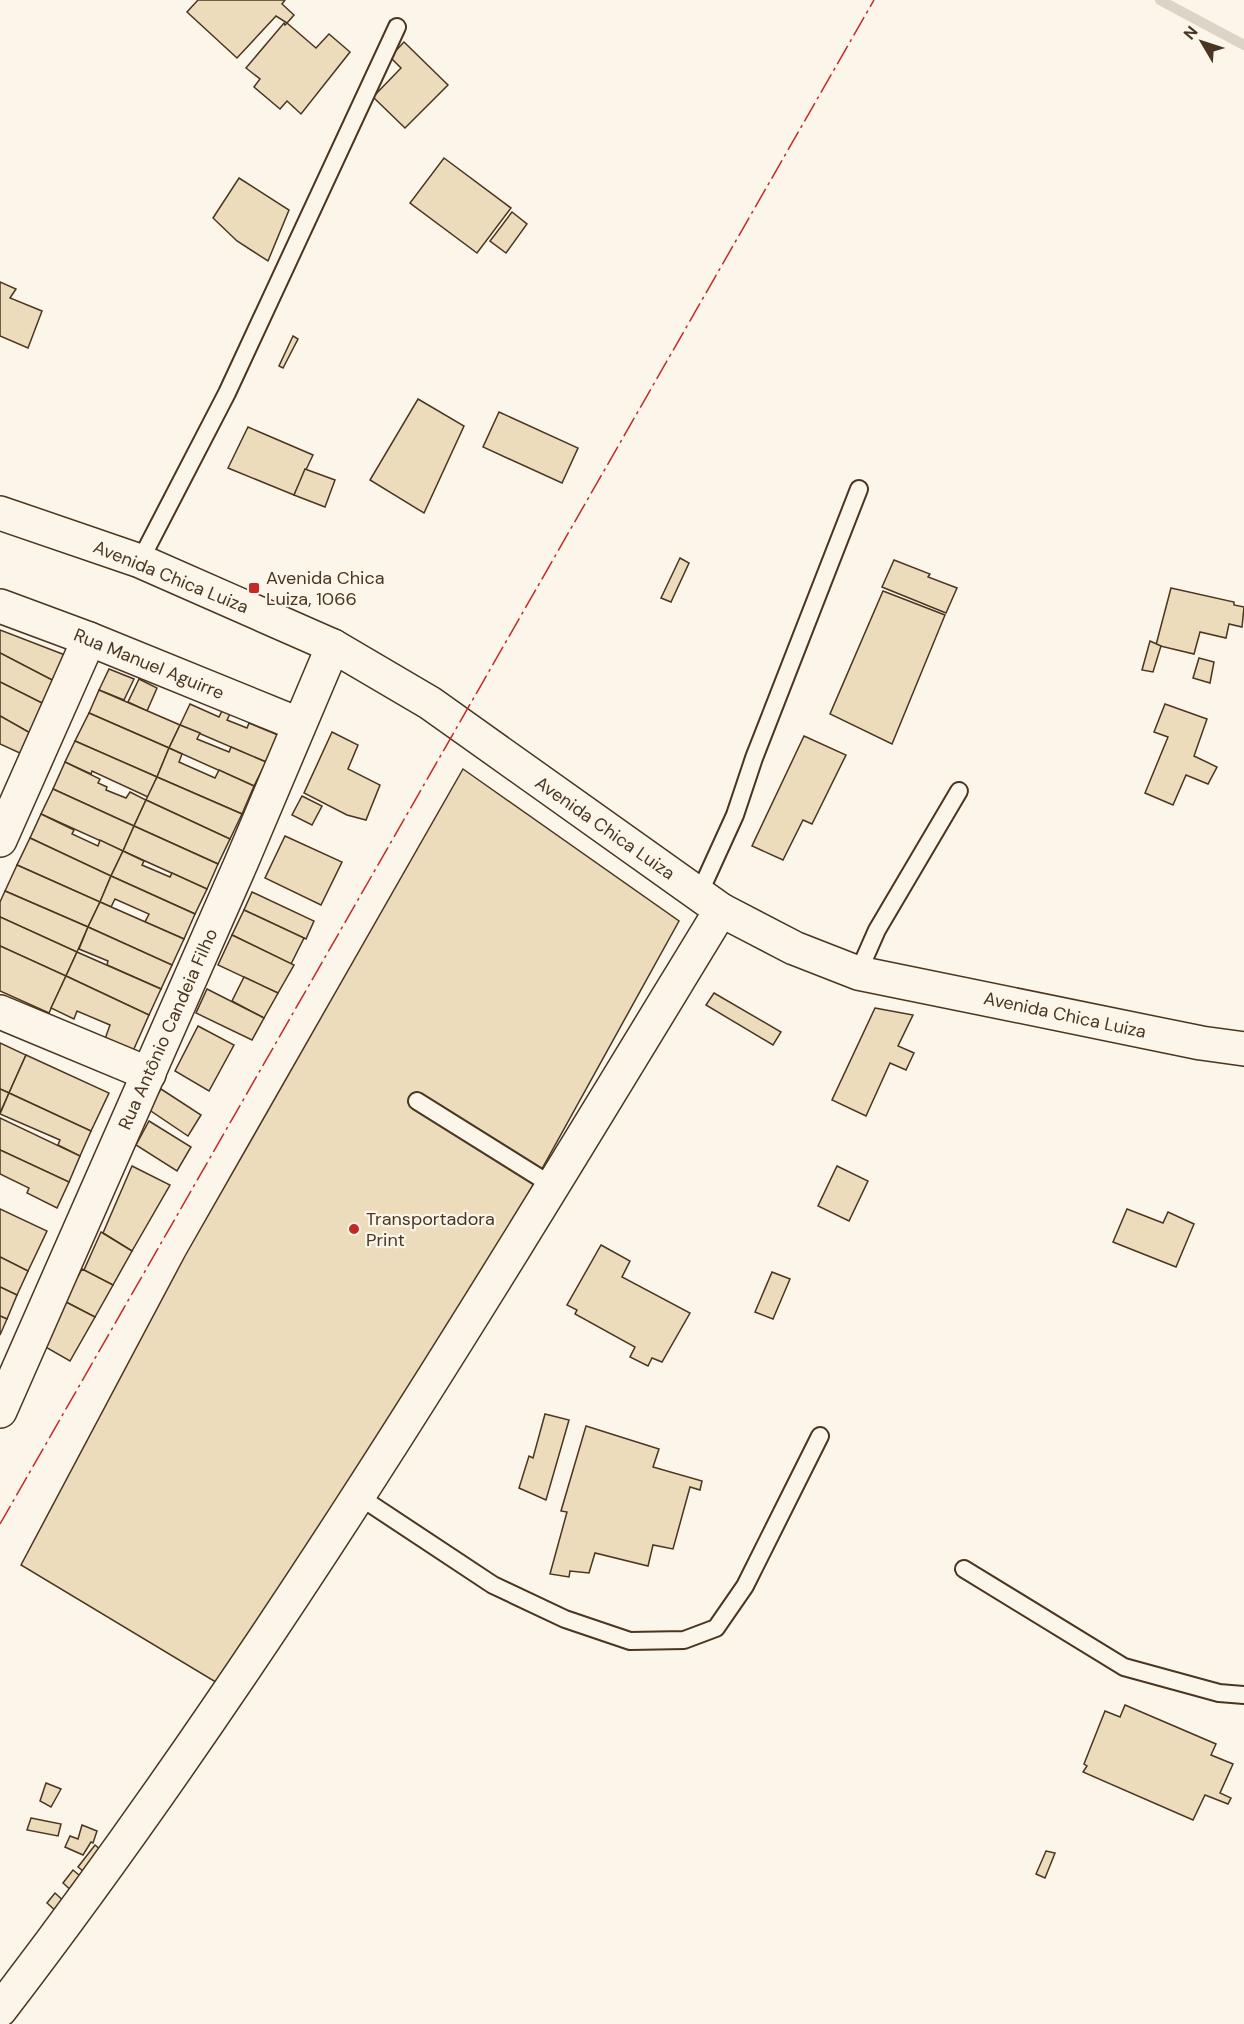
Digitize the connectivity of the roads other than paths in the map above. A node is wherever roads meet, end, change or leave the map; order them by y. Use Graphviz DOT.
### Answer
graph roads {
  1 [pos="397,27"];
  2 [pos="859,489"];
  3 [pos="0,513"];
  4 [pos="140,561"];
  5 [pos="0,606"];
  6 [pos="89,639"];
  7 [pos="333,646"];
  8 [pos="298,724"];
  9 [pos="12,782"];
  10 [pos="959,791"];
  11 [pos="0,840"];
  12 [pos="710,902"];
  13 [pos="858,973"];
  14 [pos="0,1012"];
  15 [pos="1244,1049"];
  16 [pos="149,1074"];
  17 [pos="417,1101"];
  18 [pos="553,1186"];
  19 [pos="0,1411"];
  20 [pos="820,1436"];
  21 [pos="357,1495"];
  22 [pos="964,1569"];
  23 [pos="1244,1695"];
  24 [pos="0,2010"];
  1 -- 4 [label="lane"];
  2 -- 12 [label="lane"];
  3 -- 4 [label="street, Avenida Chica Luiza"];
  4 -- 7 [label="street, Avenida Chica Luiza"];
  5 -- 6 [label="street, Rua Manuel Aguirre"];
  6 -- 8 [label="street, Rua Manuel Aguirre"];
  6 -- 9 [label="street"];
  7 -- 8 [label="street, Rua Antônio Candeia Filho"];
  7 -- 12 [label="street, Avenida Chica Luiza"];
  8 -- 16 [label="street, Rua Antônio Candeia Filho"];
  9 -- 11 [label="street"];
  10 -- 13 [label="lane"];
  12 -- 13 [label="street, Avenida Chica Luiza"];
  12 -- 18 [label="street"];
  13 -- 15 [label="street, Avenida Chica Luiza"];
  14 -- 16 [label="street"];
  16 -- 19 [label="street, Rua Antônio Candeia Filho"];
  17 -- 18 [label="lane"];
  18 -- 21 [label="street"];
  20 -- 21 [label="lane"];
  21 -- 24 [label="street"];
  22 -- 23 [label="lane"];
}
